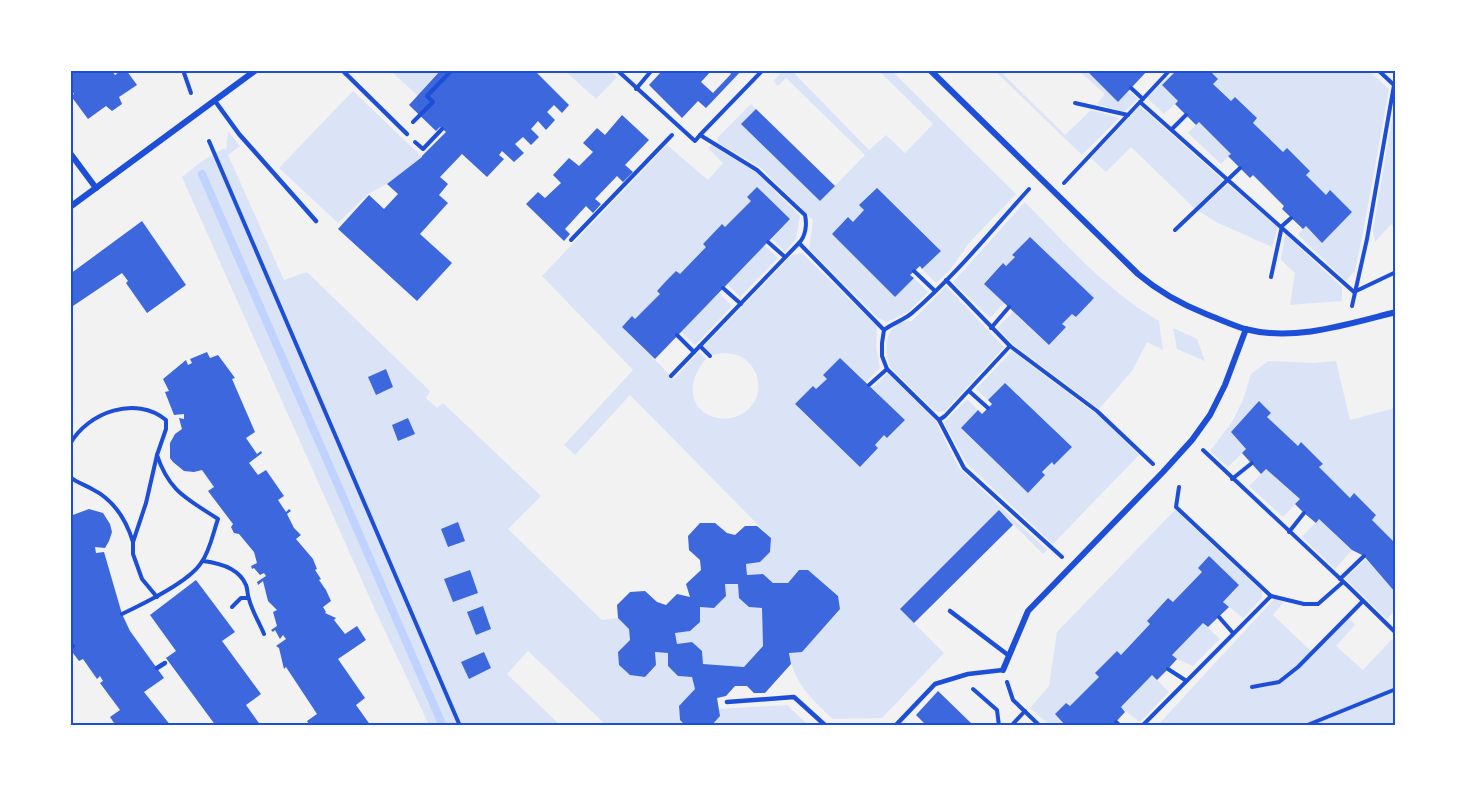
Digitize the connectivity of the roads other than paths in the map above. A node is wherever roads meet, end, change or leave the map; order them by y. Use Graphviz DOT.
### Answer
graph roads {
  1 [pos="256,70"];
  2 [pos="342,70"];
  3 [pos="930,70"];
  4 [pos="215,101"];
  5 [pos="407,134"];
  6 [pos="70,153"];
  7 [pos="96,188"];
  8 [pos="70,207"];
  9 [pos="316,221"];
  10 [pos="1395,312"];
  11 [pos="1245,329"];
  12 [pos="951,610"];
  13 [pos="1008,655"];
  14 [pos="165,663"];
  15 [pos="157,668"];
  16 [pos="1003,670"];
  17 [pos="727,702"];
  18 [pos="826,726"];
  19 [pos="895,726"];
  1 -- 4 [label="street"];
  2 -- 5 [label="lane"];
  3 -- 11 [label="street"];
  4 -- 7 [label="street"];
  4 -- 9 [label="lane"];
  6 -- 7 [label="street"];
  7 -- 8 [label="street"];
  10 -- 11 [label="street"];
  11 -- 13 [label="street"];
  12 -- 13 [label="lane"];
  13 -- 16 [label="street"];
  14 -- 15 [label="lane"];
  16 -- 19 [label="lane"];
  17 -- 18 [label="lane"];
}
